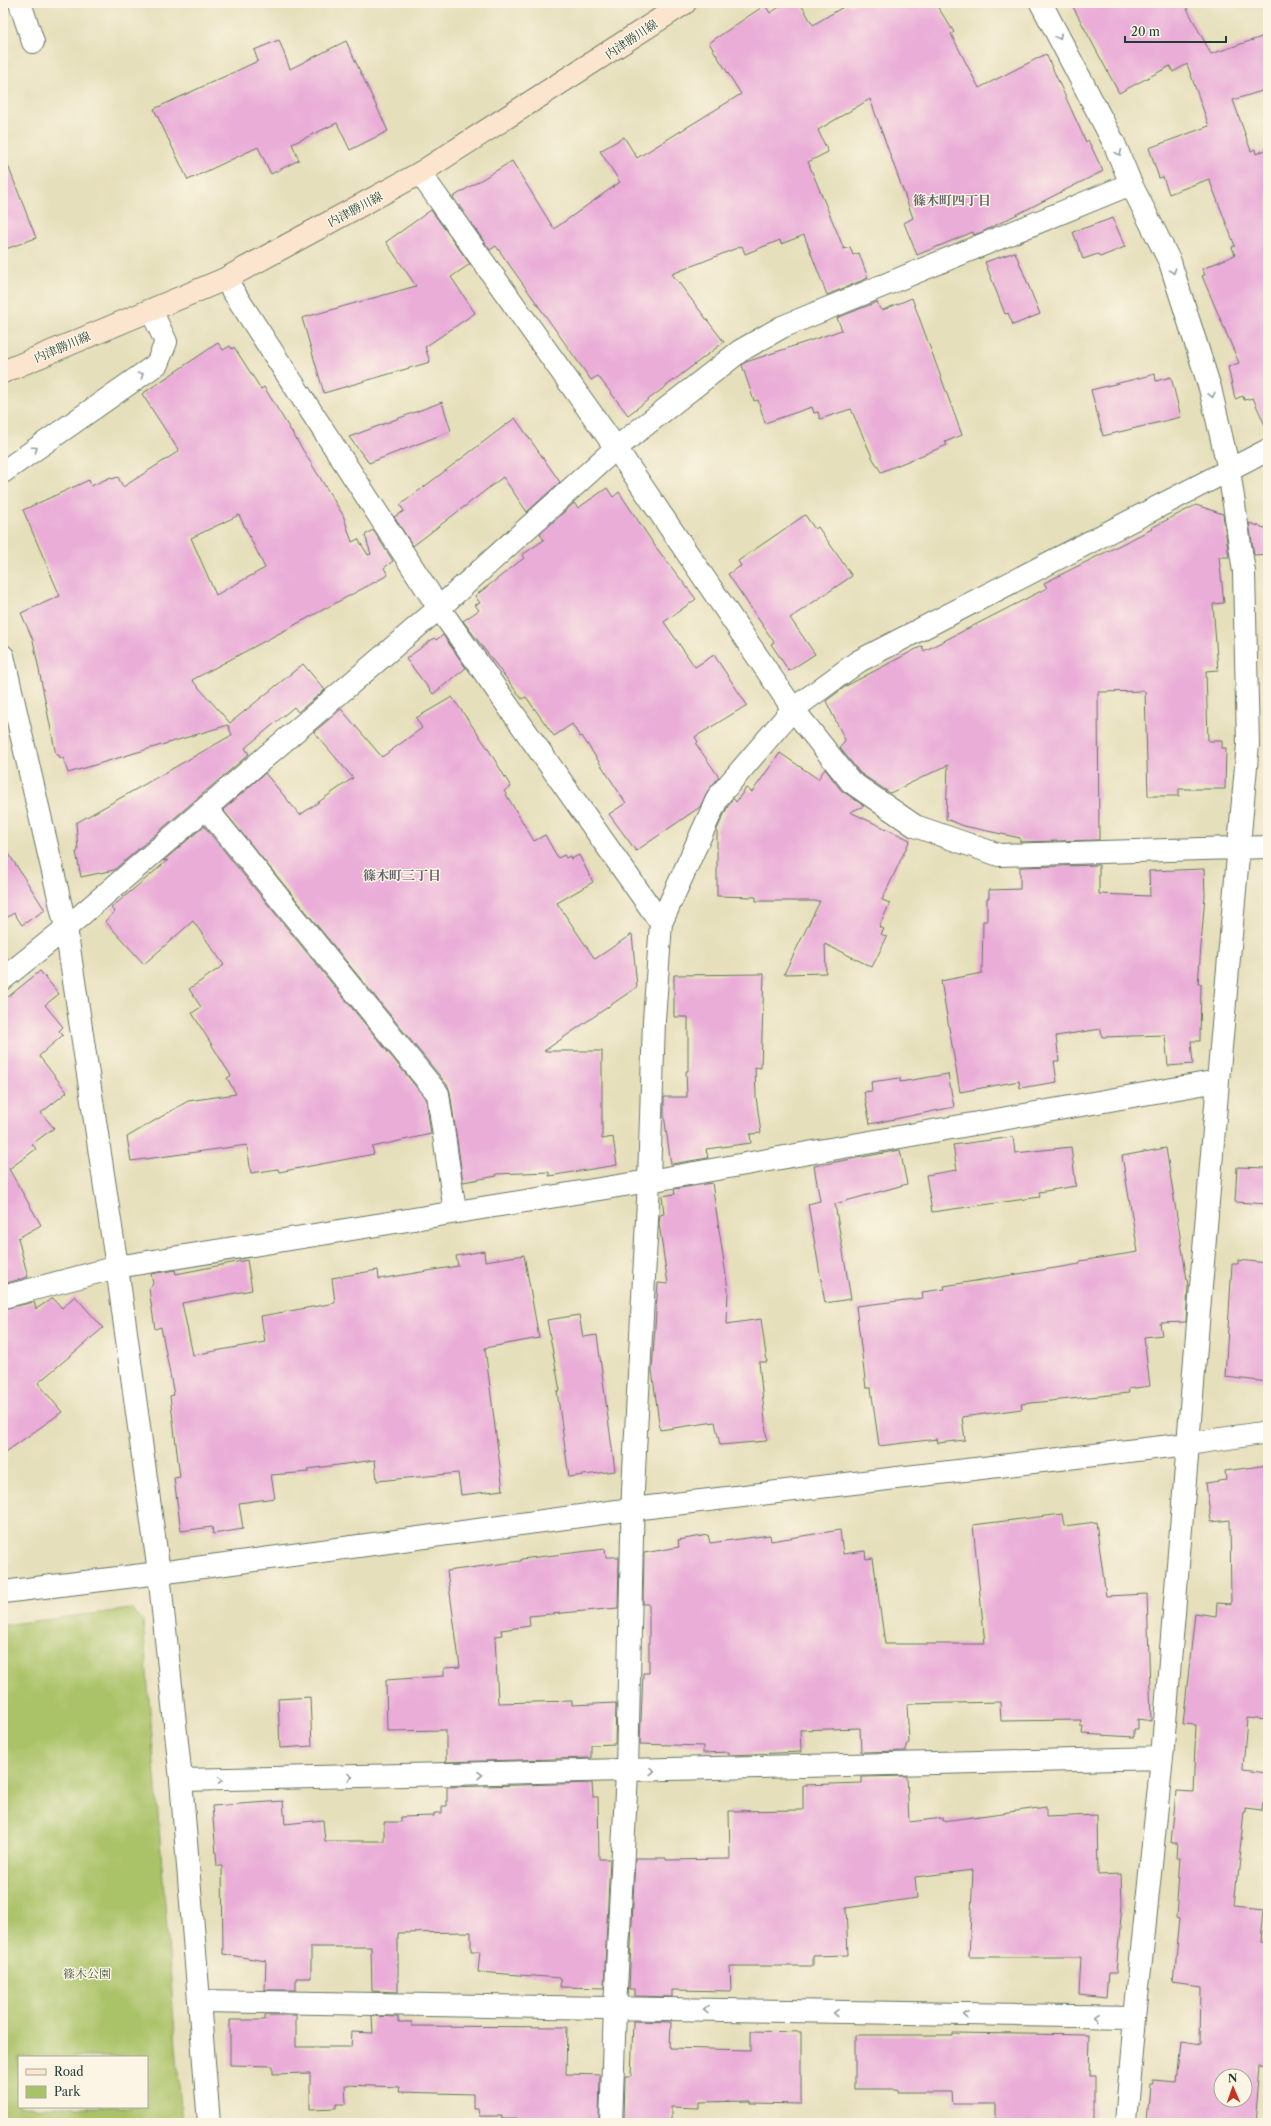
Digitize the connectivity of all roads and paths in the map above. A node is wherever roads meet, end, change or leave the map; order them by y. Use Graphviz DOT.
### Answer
graph roads {
  1 [pos="20,3"];
  2 [pos="685,3"];
  3 [pos="1041,3"];
  4 [pos="33,42"];
  5 [pos="420,173"];
  6 [pos="1132,184"];
  7 [pos="225,279"];
  8 [pos="151,310"];
  9 [pos="3,372"];
  10 [pos="616,448"];
  11 [pos="1268,450"];
  12 [pos="1229,470"];
  13 [pos="3,472"];
  14 [pos="439,608"];
  15 [pos="3,656"];
  16 [pos="793,709"];
  17 [pos="206,808"];
  18 [pos="1268,847"];
  19 [pos="1239,848"];
  20 [pos="662,922"];
  21 [pos="66,928"];
  22 [pos="3,979"];
  23 [pos="1218,1081"];
  24 [pos="649,1180"];
  25 [pos="455,1212"];
  26 [pos="116,1267"];
  27 [pos="3,1297"];
  28 [pos="1268,1432"];
  29 [pos="1188,1444"];
  30 [pos="632,1509"];
  31 [pos="159,1573"];
  32 [pos="3,1592"];
  33 [pos="1162,1758"];
  34 [pos="627,1772"];
  35 [pos="181,1780"];
  36 [pos="200,2001"];
  37 [pos="615,2009"];
  38 [pos="1135,2017"];
  39 [pos="209,2123"];
  40 [pos="611,2123"];
  41 [pos="1126,2123"];
  1 -- 4 [label="street"];
  2 -- 5 [label="main road, 内津勝川線"];
  3 -- 6 [label="street, one-way"];
  5 -- 7 [label="main road, 内津勝川線"];
  5 -- 10 [label="street"];
  6 -- 10 [label="street"];
  6 -- 12 [label="street, one-way"];
  7 -- 8 [label="main road, 内津勝川線"];
  7 -- 14 [label="street"];
  8 -- 9 [label="main road, 内津勝川線"];
  13 -- 8 [label="street, one-way"];
  10 -- 14 [label="street"];
  10 -- 16 [label="street"];
  11 -- 12 [label="street"];
  12 -- 16 [label="street"];
  12 -- 19 [label="street"];
  14 -- 17 [label="street"];
  14 -- 20 [label="street"];
  15 -- 21 [label="street"];
  16 -- 19 [label="street"];
  16 -- 20 [label="street"];
  17 -- 21 [label="street"];
  17 -- 25 [label="street"];
  18 -- 19 [label="street"];
  19 -- 23 [label="street"];
  20 -- 24 [label="street"];
  21 -- 22 [label="street"];
  21 -- 26 [label="street"];
  23 -- 24 [label="street"];
  23 -- 29 [label="street"];
  24 -- 25 [label="street"];
  24 -- 30 [label="street"];
  25 -- 26 [label="street"];
  26 -- 27 [label="street"];
  26 -- 31 [label="street"];
  28 -- 29 [label="street"];
  29 -- 30 [label="street"];
  29 -- 33 [label="street"];
  30 -- 31 [label="street"];
  30 -- 34 [label="street"];
  31 -- 32 [label="street"];
  31 -- 35 [label="street"];
  34 -- 33 [label="street, one-way"];
  33 -- 38 [label="street"];
  35 -- 34 [label="street, one-way"];
  34 -- 37 [label="street"];
  35 -- 36 [label="street"];
  36 -- 37 [label="street"];
  36 -- 39 [label="street"];
  38 -- 37 [label="street, one-way"];
  37 -- 40 [label="street"];
  38 -- 41 [label="street"];
}
